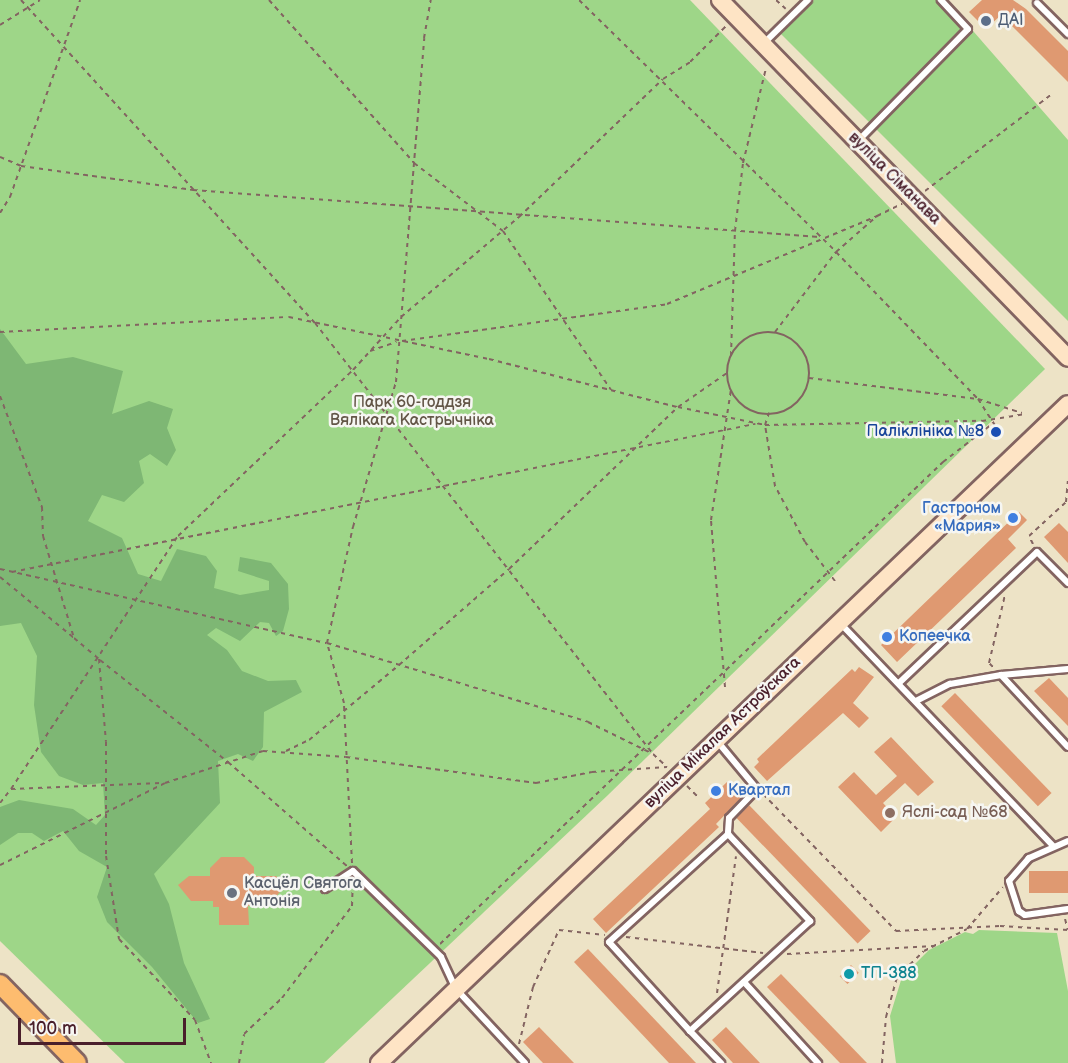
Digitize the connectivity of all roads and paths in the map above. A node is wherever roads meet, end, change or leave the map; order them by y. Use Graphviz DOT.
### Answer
graph roads {
  1 [pos="21,0"];
  2 [pos="40,0"];
  3 [pos="80,0"];
  4 [pos="269,0"];
  5 [pos="431,0"];
  6 [pos="579,0"];
  7 [pos="720,0"];
  8 [pos="776,0"];
  9 [pos="808,0"];
  10 [pos="940,0"];
  11 [pos="1037,3"];
  12 [pos="27,7"];
  13 [pos="792,15"];
  14 [pos="735,16"];
  15 [pos="0,25"];
  16 [pos="1068,34"];
  17 [pos="766,48"];
  18 [pos="63,49"];
  19 [pos="663,79"];
  20 [pos="857,142"];
  21 [pos="0,157"];
  22 [pos="414,163"];
  23 [pos="744,164"];
  24 [pos="21,166"];
  25 [pos="193,190"];
  26 [pos="410,205"];
  27 [pos="476,212"];
  28 [pos="0,213"];
  29 [pos="877,216"];
  30 [pos="519,217"];
  31 [pos="503,231"];
  32 [pos="735,231"];
  33 [pos="819,237"];
  34 [pos="734,274"];
  35 [pos="401,316"];
  36 [pos="564,318"];
  37 [pos="315,323"];
  38 [pos="0,332"];
  39 [pos="380,337"];
  40 [pos="398,341"];
  41 [pos="368,352"];
  42 [pos="731,356"];
  43 [pos="1068,358"];
  44 [pos="353,370"];
  45 [pos="727,373"];
  46 [pos="808,378"];
  47 [pos="731,390"];
  48 [pos="612,391"];
  49 [pos="0,396"];
  50 [pos="978,399"];
  51 [pos="1068,404"];
  52 [pos="678,408"];
  53 [pos="387,413"];
  54 [pos="769,413"];
  55 [pos="729,418"];
  56 [pos="988,420"];
  57 [pos="758,423"];
  58 [pos="992,424"];
  59 [pos="765,425"];
  60 [pos="727,429"];
  61 [pos="1000,433"];
  62 [pos="638,445"];
  63 [pos="1068,481"];
  64 [pos="445,487"];
  65 [pos="361,500"];
  66 [pos="178,536"];
  67 [pos="1037,552"];
  68 [pos="51,561"];
  69 [pos="0,569"];
  70 [pos="509,569"];
  71 [pos="12,572"];
  72 [pos="830,574"];
  73 [pos="0,577"];
  74 [pos="1010,579"];
  75 [pos="835,581"];
  76 [pos="58,582"];
  77 [pos="1068,583"];
  78 [pos="138,600"];
  79 [pos="839,622"];
  80 [pos="74,638"];
  81 [pos="327,643"];
  82 [pos="99,659"];
  83 [pos="399,665"];
  84 [pos="1068,669"];
  85 [pos="724,675"];
  86 [pos="1001,675"];
  87 [pos="899,683"];
  88 [pos="724,687"];
  89 [pos="916,701"];
  90 [pos="345,710"];
  91 [pos="716,740"];
  92 [pos="1068,747"];
  93 [pos="648,748"];
  94 [pos="644,750"];
  95 [pos="284,752"];
  96 [pos="653,754"];
  97 [pos="346,757"];
  98 [pos="228,762"];
  99 [pos="620,770"];
  100 [pos="165,783"];
  101 [pos="682,783"];
  102 [pos="106,786"];
  103 [pos="11,789"];
  104 [pos="757,789"];
  105 [pos="699,798"];
  106 [pos="0,803"];
  107 [pos="106,810"];
  108 [pos="728,834"];
  109 [pos="1068,841"];
  110 [pos="738,844"];
  111 [pos="1052,845"];
  112 [pos="0,865"];
  113 [pos="354,872"];
  114 [pos="1009,881"];
  115 [pos="325,889"];
  116 [pos="1065,910"];
  117 [pos="967,929"];
  118 [pos="1068,930"];
  119 [pos="616,936"];
  120 [pos="934,946"];
  121 [pos="724,947"];
  122 [pos="434,949"];
  123 [pos="776,955"];
  124 [pos="744,982"];
  125 [pos="0,984"];
  126 [pos="456,989"];
  127 [pos="716,1008"];
  128 [pos="690,1031"];
  129 [pos="519,1046"];
  130 [pos="77,1063"];
  131 [pos="211,1063"];
  132 [pos="239,1063"];
  133 [pos="379,1063"];
  134 [pos="525,1063"];
  135 [pos="721,1063"];
  136 [pos="818,1063"];
  137 [pos="882,1063"];
  1 -- 12 [label="path"];
  2 -- 12 [label="path"];
  3 -- 18 [label="path"];
  4 -- 22 [label="path"];
  5 -- 22 [label="path"];
  6 -- 19 [label="path"];
  7 -- 14 [label="main road, вуліца Сіманава"];
  8 -- 13 [label="path"];
  9 -- 13 [label="lane"];
  10 -- 20 [label="lane"];
  11 -- 16 [label="lane"];
  12 -- 15 [label="path"];
  12 -- 18 [label="path"];
  13 -- 17 [label="lane"];
  14 -- 17 [label="main road, вуліца Сіманава"];
  14 -- 19 [label="path"];
  17 -- 20 [label="main road, вуліца Сіманава"];
  17 -- 23 [label="path"];
  18 -- 24 [label="path"];
  18 -- 25 [label="path"];
  19 -- 23 [label="path"];
  19 -- 30 [label="path"];
  20 -- 43 [label="main road, вуліца Сіманава"];
  21 -- 24 [label="path"];
  22 -- 26 [label="path"];
  22 -- 27 [label="path"];
  23 -- 32 [label="path"];
  23 -- 33 [label="path"];
  24 -- 25 [label="path"];
  24 -- 28 [label="path"];
  25 -- 26 [label="path"];
  25 -- 37 [label="path"];
  26 -- 27 [label="path"];
  26 -- 35 [label="path"];
  27 -- 30 [label="path"];
  27 -- 31 [label="path"];
  29 -- 33 [label="path"];
  30 -- 31 [label="path"];
  30 -- 32 [label="path"];
  31 -- 35 [label="path"];
  31 -- 36 [label="path"];
  32 -- 33 [label="path"];
  32 -- 34 [label="path"];
  33 -- 34 [label="path"];
  33 -- 50 [label="path"];
  34 -- 36 [label="path"];
  34 -- 42 [label="path"];
  35 -- 39 [label="path"];
  35 -- 40 [label="path"];
  36 -- 40 [label="path"];
  36 -- 48 [label="path"];
  37 -- 38 [label="path"];
  37 -- 39 [label="path"];
  37 -- 44 [label="path"];
  39 -- 40 [label="path"];
  39 -- 41 [label="path"];
  40 -- 41 [label="path"];
  40 -- 48 [label="path"];
  40 -- 53 [label="path"];
  41 -- 44 [label="path"];
  42 -- 45 [label="path"];
  42 -- 46 [label="path"];
  44 -- 53 [label="path"];
  44 -- 66 [label="path"];
  45 -- 47 [label="path"];
  45 -- 52 [label="path"];
  46 -- 50 [label="path"];
  46 -- 54 [label="path"];
  47 -- 54 [label="path"];
  47 -- 55 [label="path"];
  48 -- 52 [label="path"];
  49 -- 68 [label="path"];
  50 -- 56 [label="path"];
  50 -- 56 [label="path"];
  51 -- 79 [label="main road, вуліца Мікалая Астроўскага"];
  52 -- 55 [label="path"];
  52 -- 62 [label="path"];
  53 -- 64 [label="path"];
  53 -- 65 [label="path"];
  54 -- 59 [label="path"];
  55 -- 57 [label="path"];
  55 -- 60 [label="path"];
  56 -- 58 [label="path"];
  56 -- 59 [label="path"];
  57 -- 59 [label="path"];
  57 -- 60 [label="path"];
  58 -- 61 [label="path"];
  58 -- 72 [label="path"];
  59 -- 72 [label="path"];
  60 -- 62 [label="path"];
  60 -- 85 [label="path"];
  62 -- 64 [label="path"];
  62 -- 70 [label="path"];
  63 -- 67 [label="path"];
  64 -- 65 [label="path"];
  64 -- 70 [label="path"];
  65 -- 66 [label="path"];
  65 -- 81 [label="path"];
  66 -- 68 [label="path"];
  66 -- 78 [label="path"];
  67 -- 74 [label="lane"];
  67 -- 77 [label="lane"];
  68 -- 71 [label="path"];
  68 -- 76 [label="path"];
  69 -- 71 [label="path"];
  70 -- 83 [label="path"];
  70 -- 93 [label="path"];
  71 -- 76 [label="path"];
  72 -- 75 [label="path"];
  72 -- 85 [label="path"];
  73 -- 80 [label="path"];
  74 -- 86 [label="path"];
  74 -- 87 [label="lane"];
  76 -- 78 [label="path"];
  76 -- 80 [label="path"];
  78 -- 81 [label="path"];
  78 -- 82 [label="path"];
  79 -- 87 [label="lane"];
  79 -- 91 [label="main road, вуліца Мікалая Астроўскага"];
  80 -- 82 [label="path"];
  81 -- 83 [label="path"];
  81 -- 90 [label="path"];
  82 -- 98 [label="path"];
  82 -- 102 [label="path"];
  82 -- 103 [label="path"];
  83 -- 90 [label="path"];
  83 -- 94 [label="path"];
  84 -- 86 [label="lane"];
  85 -- 88 [label="path"];
  85 -- 93 [label="path"];
  86 -- 89 [label="lane"];
  86 -- 92 [label="lane"];
  87 -- 89 [label="lane"];
  89 -- 111 [label="lane"];
  90 -- 95 [label="path"];
  90 -- 97 [label="path"];
  91 -- 104 [label="lane"];
  91 -- 126 [label="main road, вуліца Мікалая Астроўскага"];
  93 -- 94 [label="path"];
  93 -- 96 [label="path"];
  94 -- 96 [label="path"];
  94 -- 99 [label="path"];
  95 -- 97 [label="path"];
  95 -- 98 [label="path"];
  96 -- 99 [label="path"];
  97 -- 99 [label="path"];
  97 -- 113 [label="path"];
  98 -- 100 [label="path"];
  98 -- 113 [label="path"];
  99 -- 122 [label="path"];
  100 -- 102 [label="path"];
  100 -- 107 [label="path"];
  101 -- 105 [label="path"];
  102 -- 103 [label="path"];
  102 -- 107 [label="path"];
  103 -- 106 [label="path"];
  104 -- 108 [label="lane"];
  104 -- 117 [label="path"];
  107 -- 112 [label="path"];
  107 -- 131 [label="path"];
  108 -- 110 [label="lane"];
  108 -- 119 [label="lane"];
  109 -- 111 [label="lane"];
  110 -- 121 [label="path"];
  110 -- 123 [label="lane"];
  111 -- 114 [label="lane"];
  113 -- 115 [label="lane"];
  113 -- 122 [label="lane"];
  113 -- 132 [label="path"];
  114 -- 116 [label="lane"];
  114 -- 117 [label="path"];
  116 -- 118 [label="path"];
  117 -- 118 [label="path"];
  117 -- 120 [label="path"];
  119 -- 121 [label="path"];
  119 -- 128 [label="lane"];
  119 -- 129 [label="path"];
  120 -- 123 [label="path"];
  120 -- 137 [label="path"];
  121 -- 123 [label="path"];
  121 -- 127 [label="path"];
  122 -- 126 [label="lane"];
  123 -- 124 [label="lane"];
  124 -- 127 [label="lane"];
  124 -- 136 [label="lane"];
  125 -- 130 [label="main road"];
  126 -- 133 [label="main road, вуліца Мікалая Астроўскага"];
  126 -- 134 [label="lane"];
  127 -- 128 [label="lane"];
  128 -- 135 [label="lane"];
}
